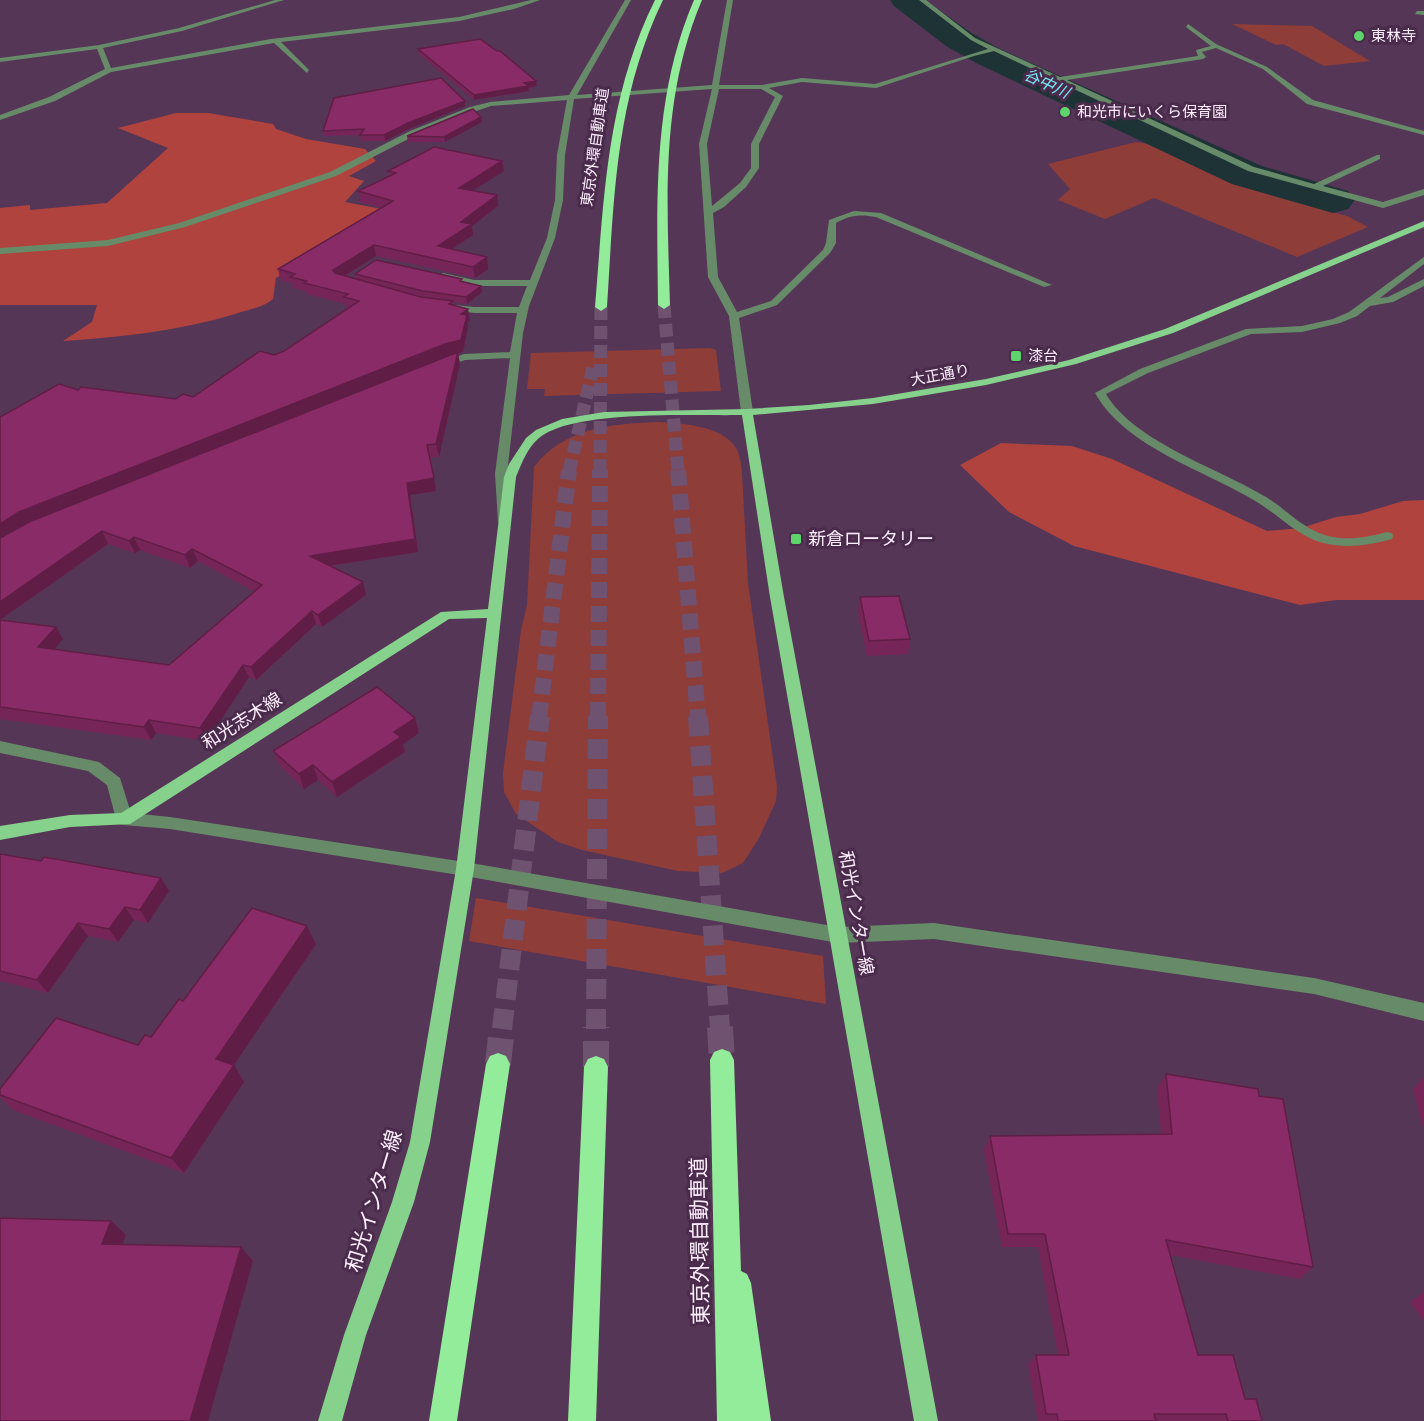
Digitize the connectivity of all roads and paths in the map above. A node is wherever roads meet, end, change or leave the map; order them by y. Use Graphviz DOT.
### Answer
graph roads {
  1 [pos="281,0"];
  2 [pos="537,0"];
  3 [pos="628,0"];
  4 [pos="659,0"];
  5 [pos="698,0"];
  6 [pos="730,0"];
  7 [pos="922,0"];
  8 [pos="1188,26"];
  9 [pos="276,41"];
  10 [pos="1217,46"];
  11 [pos="99,47"];
  12 [pos="991,50"];
  13 [pos="0,60"];
  14 [pos="109,70"];
  15 [pos="307,71"];
  16 [pos="1056,80"];
  17 [pos="716,87"];
  18 [pos="762,87"];
  19 [pos="571,98"];
  20 [pos="0,118"];
  21 [pos="1424,133"];
  22 [pos="1377,157"];
  23 [pos="1316,186"];
  24 [pos="1424,192"];
  25 [pos="708,212"];
  26 [pos="1424,224"];
  27 [pos="0,251"];
  28 [pos="1424,260"];
  29 [pos="431,273"];
  30 [pos="1424,282"];
  31 [pos="532,283"];
  32 [pos="1047,285"];
  33 [pos="1368,303"];
  34 [pos="434,304"];
  35 [pos="664,305"];
  36 [pos="601,307"];
  37 [pos="523,310"];
  38 [pos="734,316"];
  39 [pos="515,355"];
  40 [pos="431,369"];
  41 [pos="747,412"];
  42 [pos="504,526"];
  43 [pos="1387,536"];
  44 [pos="495,614"];
  45 [pos="0,747"];
  46 [pos="124,819"];
  47 [pos="0,833"];
  48 [pos="465,869"];
  49 [pos="838,935"];
  50 [pos="1424,1012"];
  51 [pos="722,1060"];
  52 [pos="498,1064"];
  53 [pos="596,1067"];
  54 [pos="726,1198"];
  55 [pos="330,1421"];
  56 [pos="443,1421"];
  57 [pos="582,1421"];
  58 [pos="731,1421"];
  59 [pos="756,1421"];
  60 [pos="926,1421"];
  1 -- 11 [label="street"];
  2 -- 9 [label="street"];
  3 -- 19 [label="street"];
  4 -- 36 [label="highway, 東京外環自動車道"];
  5 -- 35 [label="highway"];
  6 -- 17 [label="street"];
  7 -- 12 [label="street"];
  8 -- 10 [label="street"];
  9 -- 14 [label="street"];
  9 -- 15 [label="street"];
  10 -- 16 [label="street"];
  10 -- 21 [label="street"];
  11 -- 13 [label="street"];
  11 -- 14 [label="street"];
  12 -- 16 [label="street"];
  12 -- 18 [label="street"];
  14 -- 20 [label="street"];
  16 -- 23 [label="street"];
  17 -- 18 [label="street"];
  17 -- 19 [label="street"];
  17 -- 25 [label="street"];
  18 -- 25 [label="street"];
  19 -- 27 [label="street"];
  19 -- 31 [label="street"];
  22 -- 23 [label="street"];
  23 -- 24 [label="street"];
  25 -- 38 [label="street"];
  26 -- 41 [label="main road, 大正通り"];
  28 -- 33 [label="street"];
  29 -- 31 [label="street"];
  30 -- 33 [label="street"];
  31 -- 37 [label="street"];
  32 -- 38 [label="street"];
  33 -- 43 [label="street"];
  34 -- 37 [label="street"];
  37 -- 39 [label="street"];
  38 -- 41 [label="street"];
  39 -- 40 [label="street"];
  39 -- 42 [label="street"];
  41 -- 42 [label="main road, 大正通り"];
  41 -- 49 [label="main road, 和光インター線"];
  42 -- 44 [label="main road, 和光インター線"];
  44 -- 46 [label="main road, 和光志木線"];
  44 -- 48 [label="main road, 和光インター線"];
  45 -- 46 [label="street"];
  46 -- 47 [label="main road"];
  46 -- 48 [label="street"];
  48 -- 49 [label="street"];
  48 -- 55 [label="main road, 和光インター線"];
  49 -- 50 [label="street"];
  49 -- 60 [label="main road, 和光インター線"];
  51 -- 54 [label="highway, 東京外環自動車道"];
  52 -- 56 [label="highway"];
  53 -- 57 [label="highway"];
  54 -- 58 [label="highway, 東京外環自動車道"];
  54 -- 59 [label="highway"];
}
